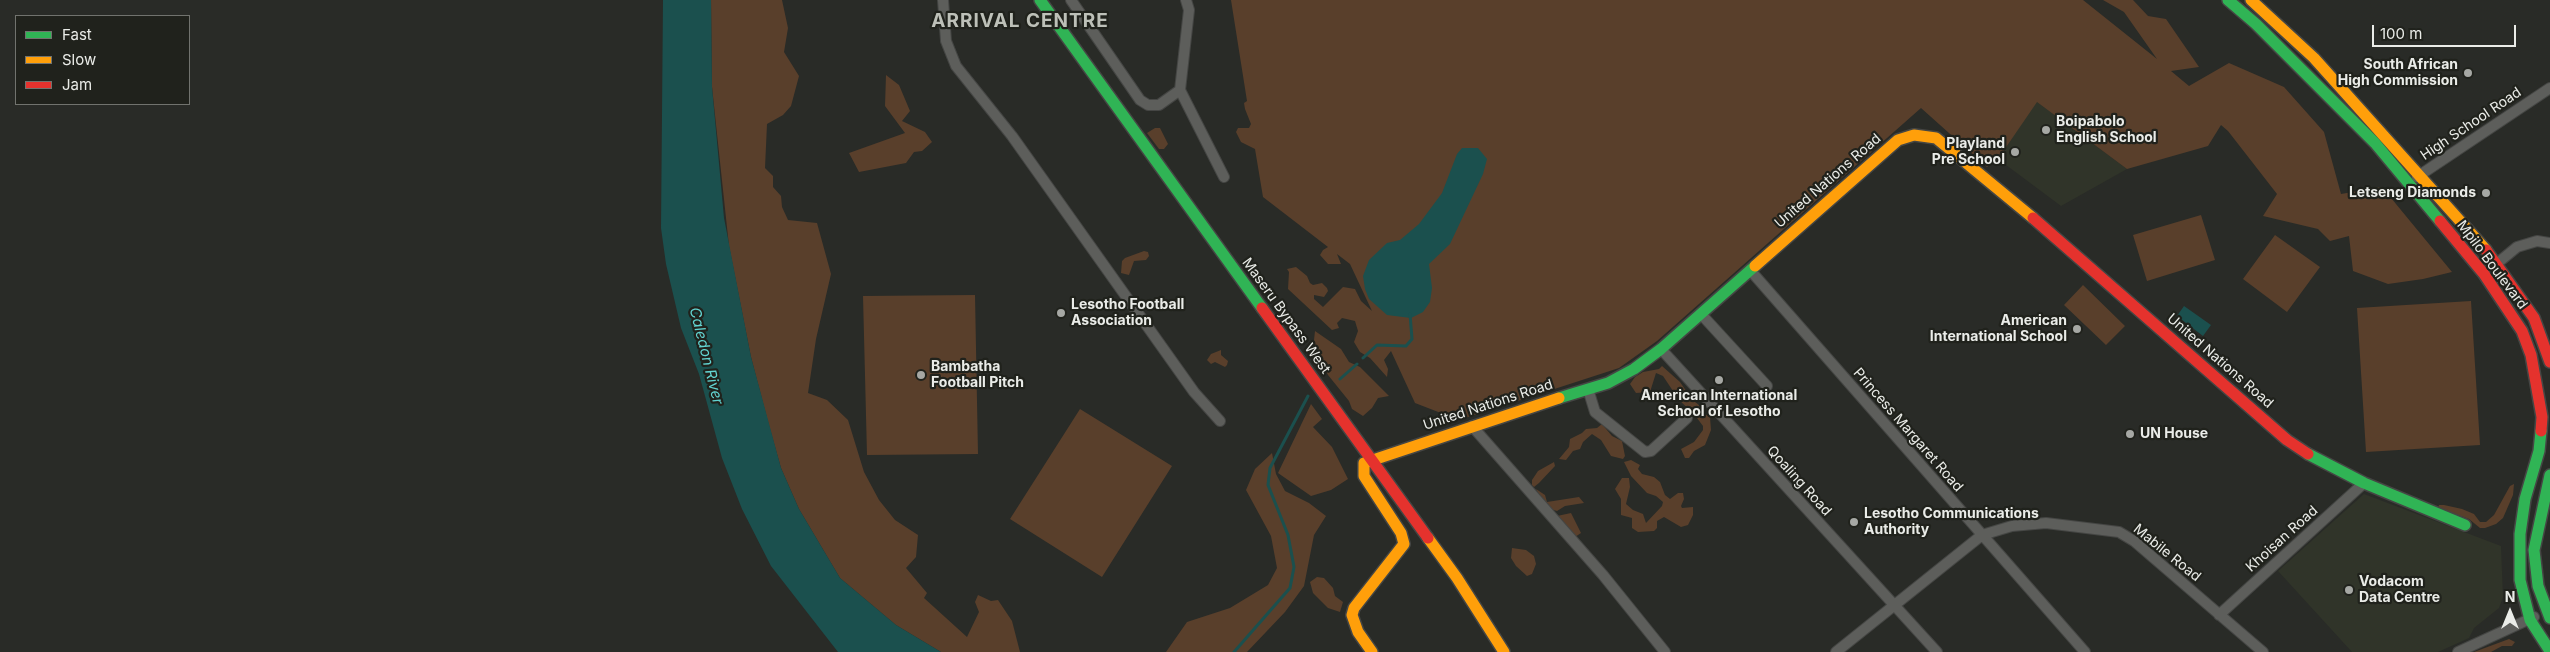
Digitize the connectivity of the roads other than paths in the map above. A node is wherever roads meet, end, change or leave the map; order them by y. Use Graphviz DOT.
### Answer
graph roads {
  1 [pos="943,0"];
  2 [pos="1040,0"];
  3 [pos="1071,0"];
  4 [pos="1186,0"];
  5 [pos="2228,0"];
  6 [pos="2251,0"];
  7 [pos="2268,0"];
  8 [pos="2265,12"];
  9 [pos="2256,24"];
  10 [pos="2550,88"];
  11 [pos="1180,90"];
  12 [pos="2420,175"];
  13 [pos="1224,177"];
  14 [pos="2408,183"];
  15 [pos="2550,243"];
  16 [pos="2497,263"];
  17 [pos="1750,270"];
  18 [pos="2484,274"];
  19 [pos="1701,314"];
  20 [pos="1662,349"];
  21 [pos="2550,362"];
  22 [pos="1767,386"];
  23 [pos="1588,389"];
  24 [pos="2546,417"];
  25 [pos="1687,418"];
  26 [pos="1220,421"];
  27 [pos="1472,426"];
  28 [pos="1370,459"];
  29 [pos="2550,476"];
  30 [pos="2364,483"];
  31 [pos="2465,525"];
  32 [pos="1982,534"];
  33 [pos="1893,605"];
  34 [pos="2548,614"];
  35 [pos="2219,615"];
  36 [pos="2530,620"];
  37 [pos="2550,651"];
  38 [pos="1372,652"];
  39 [pos="1504,652"];
  40 [pos="1665,652"];
  41 [pos="1836,652"];
  42 [pos="1937,652"];
  43 [pos="2085,652"];
  44 [pos="2264,652"];
  45 [pos="2458,652"];
  1 -- 26 [label="street"];
  2 -- 28 [label="main road, Maseru Bypass West"];
  3 -- 11 [label="street"];
  4 -- 11 [label="street"];
  5 -- 9 [label="main road, Mpilo Boulevard"];
  6 -- 8 [label="main road, Mpilo Boulevard"];
  7 -- 8 [label="street"];
  8 -- 9 [label="street"];
  8 -- 12 [label="main road, Mpilo Boulevard"];
  9 -- 14 [label="main road, Mpilo Boulevard"];
  10 -- 12 [label="street, High School Road"];
  11 -- 13 [label="street"];
  12 -- 14 [label="street, High School Road"];
  12 -- 16 [label="main road, Mpilo Boulevard"];
  14 -- 18 [label="main road, Mpilo Boulevard"];
  15 -- 16 [label="street"];
  16 -- 18 [label="street"];
  16 -- 21 [label="main road, Mpilo Boulevard"];
  17 -- 19 [label="main road, United Nations Road"];
  17 -- 30 [label="main road, United Nations Road"];
  17 -- 32 [label="street, Princess Margaret Road"];
  18 -- 24 [label="main road, Mpilo Boulevard"];
  19 -- 20 [label="main road, United Nations Road"];
  19 -- 22 [label="street"];
  20 -- 23 [label="main road, United Nations Road"];
  20 -- 33 [label="street, Qoaling Road"];
  23 -- 25 [label="street"];
  23 -- 27 [label="main road, United Nations Road"];
  24 -- 36 [label="main road, Mpilo Boulevard"];
  27 -- 28 [label="main road, United Nations Road"];
  27 -- 40 [label="street"];
  28 -- 38 [label="main road"];
  28 -- 39 [label="main road, Maseru Bypass West"];
  29 -- 34 [label="main road"];
  30 -- 31 [label="main road, United Nations Road"];
  30 -- 35 [label="street, Khoisan Road"];
  32 -- 33 [label="street, Mabile Road"];
  32 -- 35 [label="street, Mabile Road"];
  32 -- 43 [label="street, Princess Margaret Road"];
  33 -- 41 [label="street, Mabile Road"];
  33 -- 42 [label="street, Qoaling Road"];
  34 -- 36 [label="street"];
  35 -- 44 [label="street, Mabile Road"];
  36 -- 37 [label="main road, Mpilo Boulevard"];
  36 -- 45 [label="street"];
}
